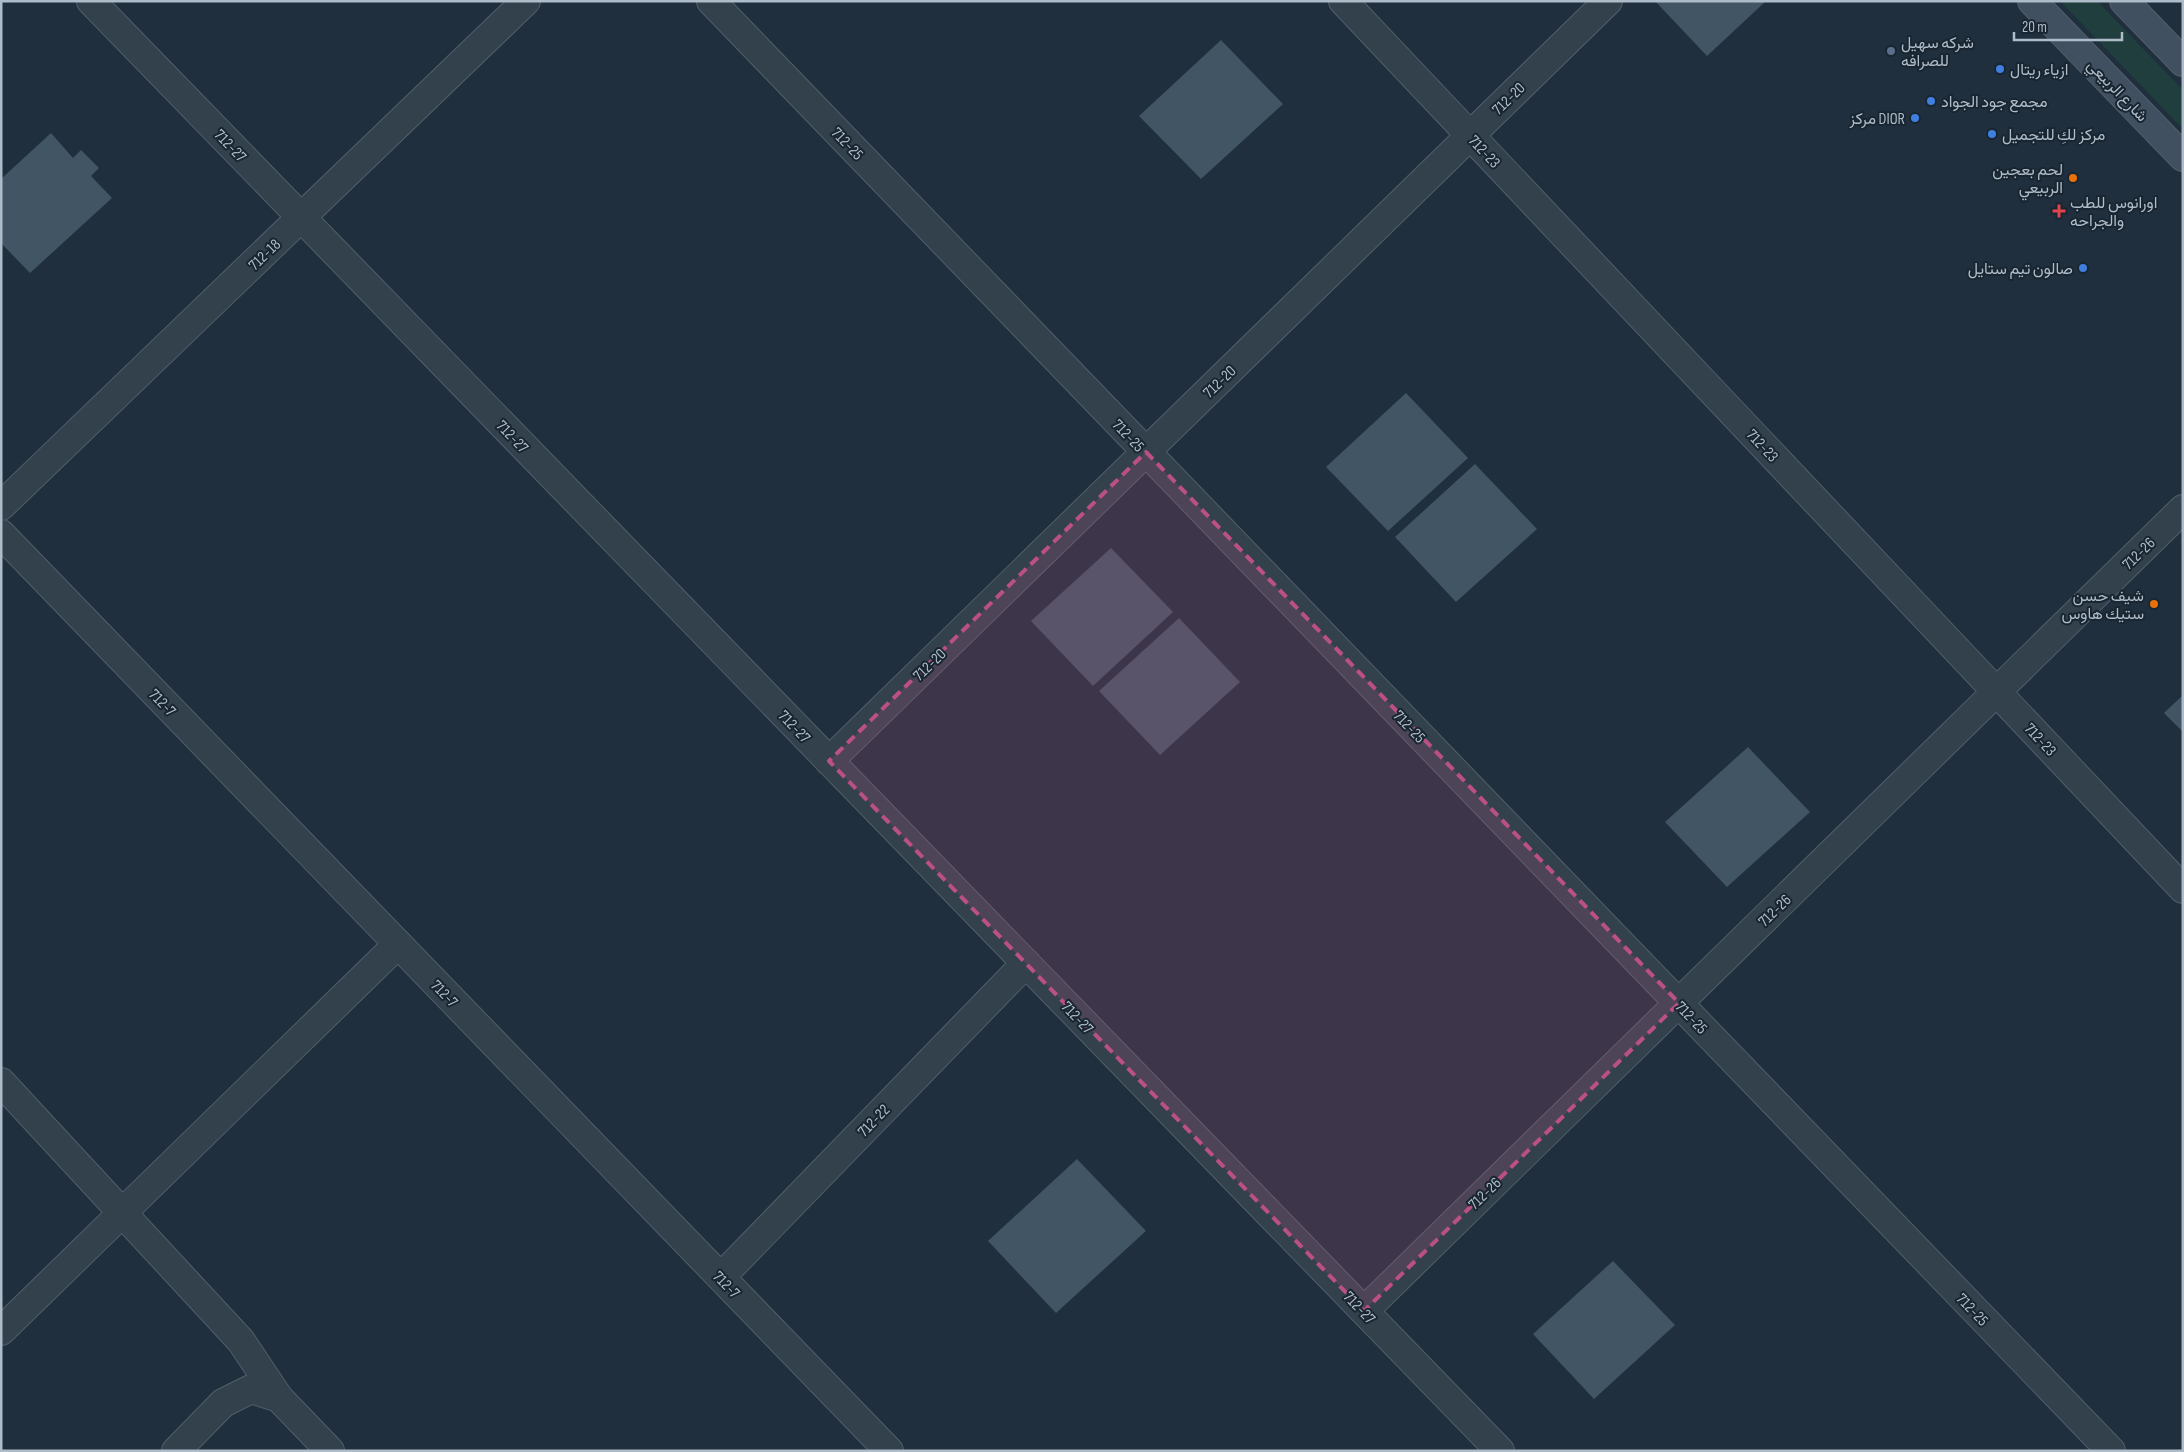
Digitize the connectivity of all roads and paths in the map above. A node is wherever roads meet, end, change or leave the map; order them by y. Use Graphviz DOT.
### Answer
graph roads {
  1 [pos="91,1"];
  2 [pos="526,1"];
  3 [pos="710,1"];
  4 [pos="1343,1"];
  5 [pos="1608,1"];
  6 [pos="2032,1"];
  7 [pos="2124,1"];
  8 [pos="2183,62"];
  9 [pos="1470,136"];
  10 [pos="2183,157"];
  11 [pos="301,217"];
  12 [pos="1146,452"];
  13 [pos="1,506"];
  14 [pos="2183,509"];
  15 [pos="1,534"];
  16 [pos="1996,692"];
  17 [pos="829,761"];
  18 [pos="2183,889"];
  19 [pos="398,944"];
  20 [pos="1026,963"];
  21 [pos="1678,1003"];
  22 [pos="1,1082"];
  23 [pos="121,1213"];
  24 [pos="721,1277"];
  25 [pos="1364,1311"];
  26 [pos="1,1331"];
  27 [pos="279,1398"];
  28 [pos="176,1451"];
  29 [pos="330,1451"];
  30 [pos="889,1451"];
  31 [pos="1500,1451"];
  32 [pos="2110,1451"];
  1 -- 11 [label="street, 712-27"];
  2 -- 11 [label="street, 712-18"];
  3 -- 12 [label="street, 712-25"];
  4 -- 9 [label="street, 712-23"];
  5 -- 9 [label="street, 712-20"];
  6 -- 10 [label="street, شارع الربيعي"];
  7 -- 8 [label="street"];
  9 -- 12 [label="street, 712-20"];
  9 -- 16 [label="street, 712-23"];
  11 -- 13 [label="street, 712-18"];
  11 -- 17 [label="street, 712-27"];
  12 -- 17 [label="street, 712-20"];
  12 -- 21 [label="street, 712-25"];
  14 -- 16 [label="street, 712-26"];
  15 -- 19 [label="street, 712-7"];
  16 -- 18 [label="street, 712-23"];
  16 -- 21 [label="street, 712-26"];
  17 -- 20 [label="street, 712-27"];
  19 -- 23 [label="street"];
  19 -- 24 [label="street, 712-7"];
  20 -- 24 [label="street, 712-22"];
  20 -- 25 [label="street, 712-27"];
  21 -- 25 [label="street, 712-26"];
  21 -- 32 [label="street, 712-25"];
  22 -- 23 [label="street"];
  23 -- 26 [label="street"];
  23 -- 27 [label="street"];
  24 -- 30 [label="street, 712-7"];
  25 -- 31 [label="street, 712-27"];
  27 -- 28 [label="street"];
  27 -- 29 [label="street"];
}
